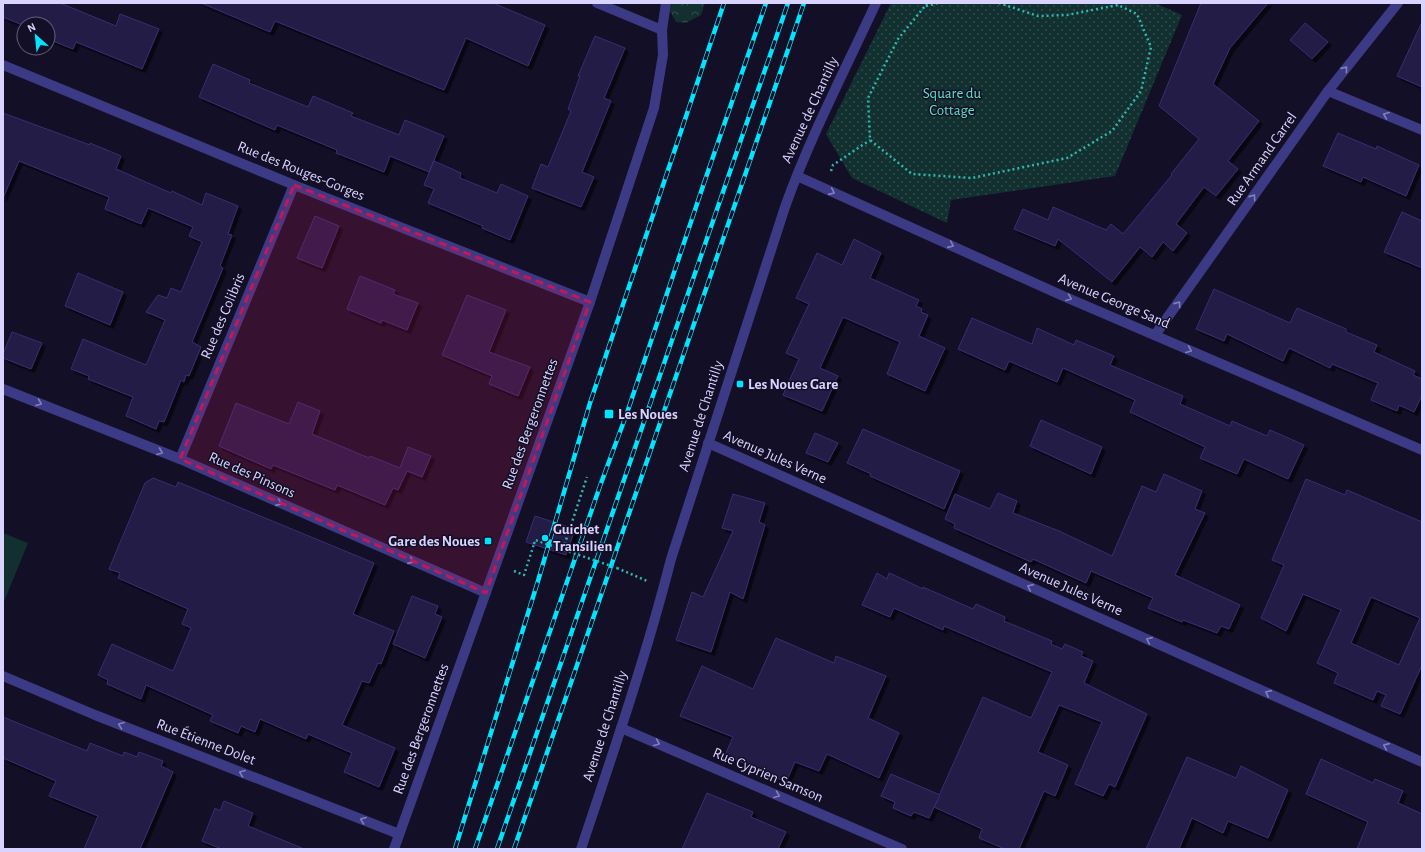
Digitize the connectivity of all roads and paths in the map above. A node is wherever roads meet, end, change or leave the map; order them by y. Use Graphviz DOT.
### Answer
graph roads {
  1 [pos="597,3"];
  2 [pos="666,3"];
  3 [pos="876,3"];
  4 [pos="938,3"];
  5 [pos="999,3"];
  6 [pos="1398,3"];
  7 [pos="926,5"];
  8 [pos="662,30"];
  9 [pos="3,65"];
  10 [pos="1328,91"];
  11 [pos="1422,130"];
  12 [pos="870,140"];
  13 [pos="796,176"];
  14 [pos="294,185"];
  15 [pos="828,190"];
  16 [pos="590,302"];
  17 [pos="1156,335"];
  18 [pos="3,389"];
  19 [pos="708,443"];
  20 [pos="1422,450"];
  21 [pos="180,459"];
  22 [pos="587,477"];
  23 [pos="563,549"];
  24 [pos="514,571"];
  25 [pos="644,580"];
  26 [pos="486,593"];
  27 [pos="3,676"];
  28 [pos="621,728"];
  29 [pos="1422,762"];
  30 [pos="399,834"];
  31 [pos="394,849"];
  32 [pos="581,849"];
  33 [pos="902,849"];
  1 -- 8 [label="street"];
  2 -- 8 [label="street, Rue des Bergeronnettes"];
  3 -- 13 [label="street, Avenue de Chantilly"];
  4 -- 7 [label="path"];
  5 -- 12 [label="path"];
  10 -- 6 [label="street, Rue Armand Carrel, one-way"];
  7 -- 12 [label="path"];
  8 -- 16 [label="street, Rue des Bergeronnettes"];
  9 -- 14 [label="street, Rue des Rouges-Gorges"];
  11 -- 10 [label="street, one-way"];
  17 -- 10 [label="street, Rue Armand Carrel, one-way"];
  12 -- 15 [label="path"];
  13 -- 15 [label="street, Avenue George Sand"];
  13 -- 19 [label="street, Avenue de Chantilly"];
  14 -- 16 [label="street, Rue des Rouges-Gorges"];
  14 -- 21 [label="street, Rue des Colibris"];
  15 -- 17 [label="street, Avenue George Sand, one-way"];
  16 -- 26 [label="street, Rue des Bergeronnettes"];
  17 -- 20 [label="street, Avenue George Sand, one-way"];
  18 -- 21 [label="street, Rue des Pinsons, one-way"];
  19 -- 28 [label="street, Avenue de Chantilly"];
  29 -- 19 [label="street, Avenue Jules Verne, one-way"];
  21 -- 26 [label="street, Rue des Pinsons, one-way"];
  22 -- 23 [label="path"];
  23 -- 24 [label="path, bridge"];
  23 -- 25 [label="path, bridge"];
  26 -- 30 [label="street, Rue des Bergeronnettes"];
  30 -- 27 [label="street, Rue Étienne Dolet, one-way"];
  28 -- 32 [label="street, Avenue de Chantilly"];
  28 -- 33 [label="street, Rue Cyprien Samson, one-way"];
  30 -- 31 [label="street, Rue des Bergeronnettes"];
}
